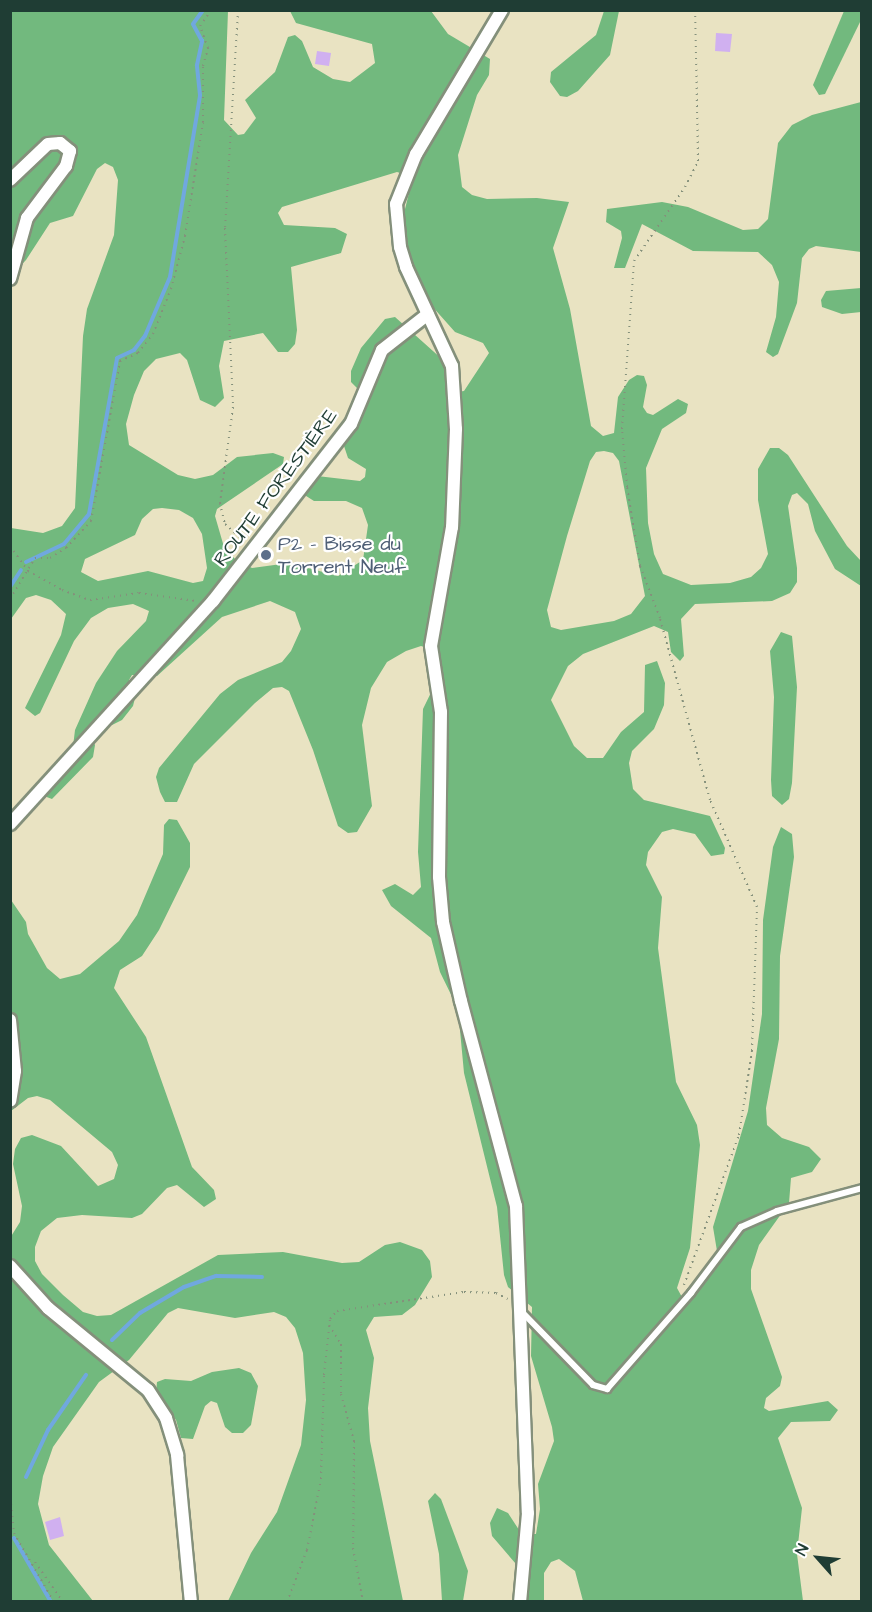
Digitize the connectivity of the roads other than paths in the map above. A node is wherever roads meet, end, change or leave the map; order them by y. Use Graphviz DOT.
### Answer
graph roads {
  1 [pos="502,10"];
  2 [pos="10,180"];
  3 [pos="10,279"];
  4 [pos="428,314"];
  5 [pos="10,824"];
  6 [pos="10,1020"];
  7 [pos="10,1101"];
  8 [pos="861,1188"];
  9 [pos="10,1266"];
  10 [pos="523,1313"];
  11 [pos="191,1602"];
  12 [pos="520,1602"];
  1 -- 4 [label="street"];
  2 -- 3 [label="street"];
  4 -- 5 [label="street, ROUTE FORESTIÈRE"];
  4 -- 10 [label="street"];
  6 -- 7 [label="street"];
  8 -- 10 [label="lane"];
  9 -- 11 [label="street"];
  10 -- 12 [label="street"];
}
